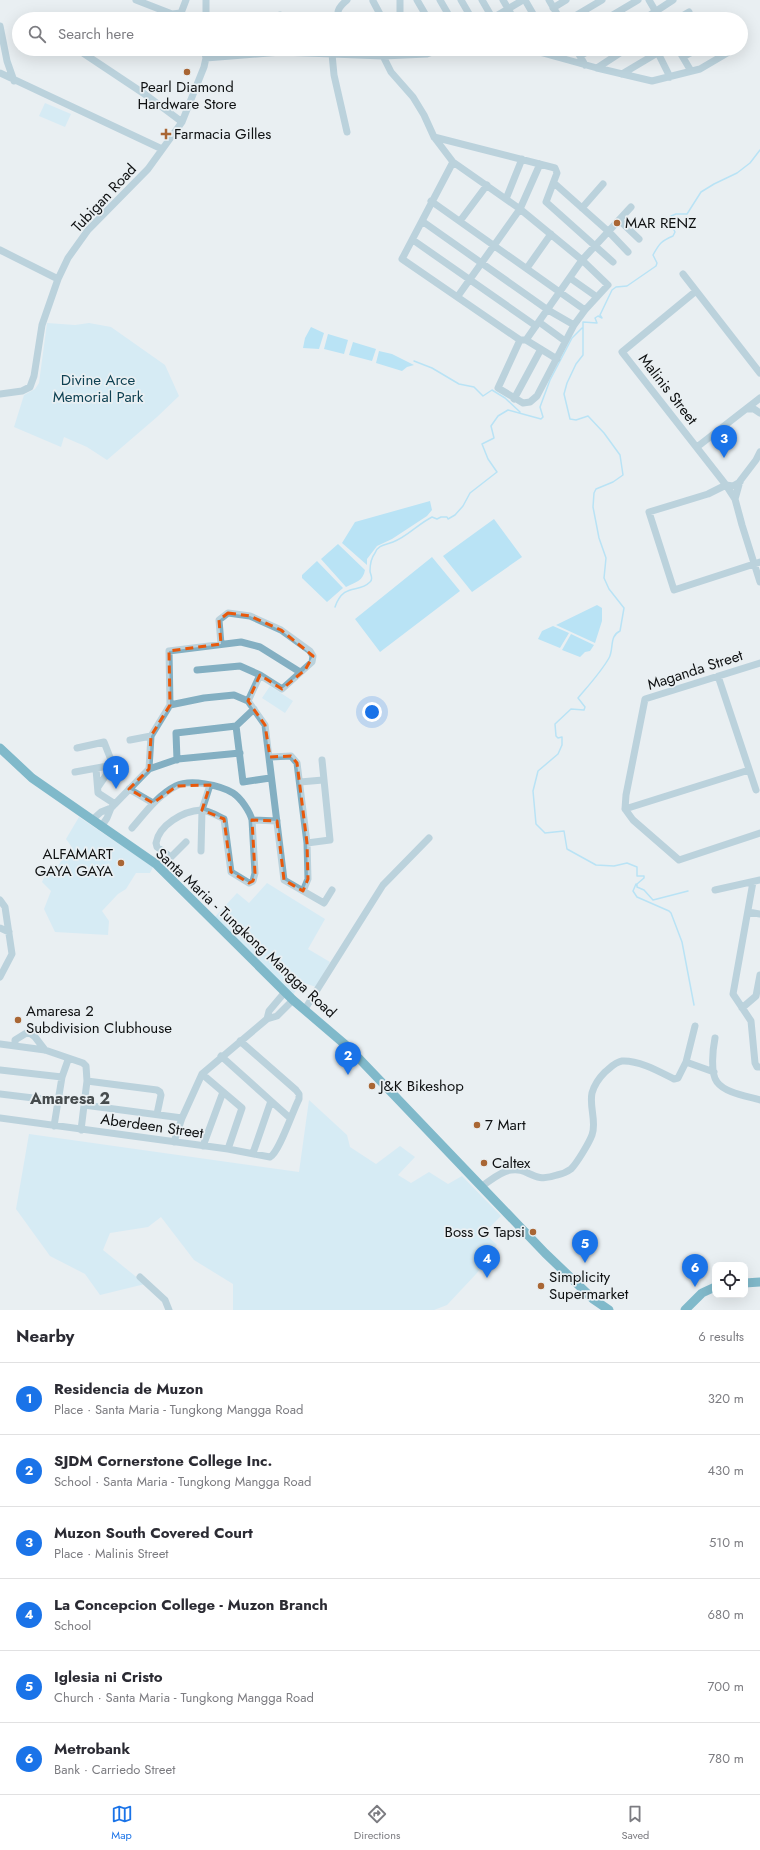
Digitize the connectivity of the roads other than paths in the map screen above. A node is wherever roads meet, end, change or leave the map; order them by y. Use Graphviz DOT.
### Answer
graph roads {
  1 [pos="136,0"];
  2 [pos="186,0"];
  3 [pos="206,0"];
  4 [pos="347,0"];
  5 [pos="400,0"];
  6 [pos="417,0"];
  7 [pos="440,0"];
  8 [pos="461,0"];
  9 [pos="482,0"];
  10 [pos="503,0"];
  11 [pos="524,0"];
  12 [pos="549,0"];
  13 [pos="566,0"];
  14 [pos="602,0"];
  15 [pos="638,0"];
  16 [pos="649,0"];
  17 [pos="673,0"];
  18 [pos="372,1"];
  19 [pos="151,3"];
  20 [pos="553,8"];
  21 [pos="508,9"];
  22 [pos="168,12"];
  23 [pos="181,12"];
  24 [pos="206,12"];
  25 [pos="338,12"];
  26 [pos="379,12"];
  27 [pos="400,12"];
  28 [pos="424,12"];
  29 [pos="446,12"];
  30 [pos="468,12"];
  31 [pos="489,12"];
  32 [pos="504,12"];
  33 [pos="510,12"];
  34 [pos="532,12"];
  35 [pos="556,12"];
  36 [pos="582,12"];
  37 [pos="618,12"];
  38 [pos="656,12"];
  39 [pos="0,27"];
  40 [pos="87,56"];
  41 [pos="227,56"];
  42 [pos="332,56"];
  43 [pos="383,56"];
  44 [pos="556,56"];
  45 [pos="580,56"];
  46 [pos="615,56"];
  47 [pos="653,56"];
  48 [pos="663,56"];
  49 [pos="686,56"];
  50 [pos="722,56"];
  51 [pos="559,57"];
  52 [pos="206,58"];
  53 [pos="683,58"];
  54 [pos="585,65"];
  55 [pos="597,68"];
  56 [pos="691,71"];
  57 [pos="0,73"];
  58 [pos="622,74"];
  59 [pos="670,77"];
  60 [pos="14,80"];
  61 [pos="182,122"];
  62 [pos="348,132"];
  63 [pos="434,137"];
  64 [pos="162,149"];
  65 [pos="522,159"];
  66 [pos="453,162"];
  67 [pos="540,164"];
  68 [pos="554,183"];
  69 [pos="602,184"];
  70 [pos="487,185"];
  71 [pos="506,199"];
  72 [pos="432,202"];
  73 [pos="631,207"];
  74 [pos="582,208"];
  75 [pos="520,209"];
  76 [pos="619,220"];
  77 [pos="422,221"];
  78 [pos="460,221"];
  79 [pos="609,232"];
  80 [pos="551,234"];
  81 [pos="639,238"];
  82 [pos="413,240"];
  83 [pos="494,244"];
  84 [pos="595,246"];
  85 [pos="0,250"];
  86 [pos="628,252"];
  87 [pos="582,260"];
  88 [pos="613,262"];
  89 [pos="481,263"];
  90 [pos="527,268"];
  91 [pos="683,274"];
  92 [pos="58,278"];
  93 [pos="570,278"];
  94 [pos="470,280"];
  95 [pos="696,291"];
  96 [pos="561,293"];
  97 [pos="458,296"];
  98 [pos="597,297"];
  99 [pos="548,310"];
  100 [pos="585,310"];
  101 [pos="537,324"];
  102 [pos="574,325"];
  103 [pos="523,340"];
  104 [pos="565,341"];
  105 [pos="541,349"];
  106 [pos="557,359"];
  107 [pos="760,372"];
  108 [pos="0,394"];
  109 [pos="760,398"];
  110 [pos="514,399"];
  111 [pos="747,409"];
  112 [pos="760,413"];
  113 [pos="697,447"];
  114 [pos="760,452"];
  115 [pos="740,482"];
  116 [pos="726,485"];
  117 [pos="735,499"];
  118 [pos="757,563"];
  119 [pos="760,582"];
  120 [pos="221,644"];
  121 [pos="760,662"];
  122 [pos="197,670"];
  123 [pos="300,672"];
  124 [pos="260,675"];
  125 [pos="718,676"];
  126 [pos="248,701"];
  127 [pos="170,705"];
  128 [pos="254,708"];
  129 [pos="236,726"];
  130 [pos="151,736"];
  131 [pos="130,740"];
  132 [pos="0,748"];
  133 [pos="78,748"];
  134 [pos="240,753"];
  135 [pos="270,757"];
  136 [pos="177,760"];
  137 [pos="322,760"];
  138 [pos="113,766"];
  139 [pos="96,769"];
  140 [pos="149,769"];
  141 [pos="749,770"];
  142 [pos="75,772"];
  143 [pos="270,778"];
  144 [pos="323,780"];
  145 [pos="243,782"];
  146 [pos="300,782"];
  147 [pos="210,785"];
  148 [pos="98,787"];
  149 [pos="129,789"];
  150 [pos="756,790"];
  151 [pos="234,793"];
  152 [pos="153,803"];
  153 [pos="113,806"];
  154 [pos="625,809"];
  155 [pos="202,810"];
  156 [pos="92,820"];
  157 [pos="252,820"];
  158 [pos="277,821"];
  159 [pos="101,827"];
  160 [pos="132,828"];
  161 [pos="760,833"];
  162 [pos="429,838"];
  163 [pos="186,842"];
  164 [pos="307,843"];
  165 [pos="202,851"];
  166 [pos="757,881"];
  167 [pos="332,890"];
  168 [pos="715,890"];
  169 [pos="302,891"];
  170 [pos="0,900"];
  171 [pos="748,912"];
  172 [pos="760,914"];
  173 [pos="0,928"];
  174 [pos="9,932"];
  175 [pos="760,975"];
  176 [pos="0,977"];
  177 [pos="759,985"];
  178 [pos="285,992"];
  179 [pos="293,1000"];
  180 [pos="742,1008"];
  181 [pos="305,1009"];
  182 [pos="267,1019"];
  183 [pos="695,1026"];
  184 [pos="715,1038"];
  185 [pos="240,1041"];
  186 [pos="0,1044"];
  187 [pos="15,1046"];
  188 [pos="45,1050"];
  189 [pos="221,1056"];
  190 [pos="68,1060"];
  191 [pos="686,1062"];
  192 [pos="760,1068"];
  193 [pos="0,1070"];
  194 [pos="714,1072"];
  195 [pos="202,1074"];
  196 [pos="62,1077"];
  197 [pos="87,1081"];
  198 [pos="223,1092"];
  199 [pos="0,1094"];
  200 [pos="760,1100"];
  201 [pos="58,1101"];
  202 [pos="271,1101"];
  203 [pos="84,1105"];
  204 [pos="157,1114"];
  205 [pos="0,1118"];
  206 [pos="182,1118"];
  207 [pos="290,1118"];
  208 [pos="54,1126"];
  209 [pos="81,1130"];
  210 [pos="174,1142"];
  211 [pos="203,1146"];
  212 [pos="228,1149"];
  213 [pos="253,1153"];
  214 [pos="482,1186"];
  215 [pos="140,1277"];
  216 [pos="760,1282"];
  217 [pos="748,1283"];
  218 [pos="712,1288"];
  219 [pos="169,1310"];
  220 [pos="609,1310"];
  221 [pos="685,1310"];
  1 -- 19 [label="street"];
  2 -- 23 [label="street"];
  3 -- 24 [label="street"];
  4 -- 25 [label="street"];
  5 -- 27 [label="street"];
  6 -- 28 [label="street"];
  7 -- 29 [label="street"];
  8 -- 30 [label="street"];
  9 -- 31 [label="street"];
  10 -- 21 [label="street"];
  11 -- 21 [label="street"];
  11 -- 34 [label="street"];
  12 -- 20 [label="street"];
  13 -- 20 [label="street"];
  14 -- 36 [label="street"];
  15 -- 37 [label="street"];
  16 -- 38 [label="street"];
  17 -- 38 [label="street"];
  18 -- 26 [label="street"];
  19 -- 22 [label="street"];
  20 -- 35 [label="street"];
  21 -- 32 [label="street"];
  21 -- 33 [label="street"];
  39 -- 60 [label="street"];
  40 -- 61 [label="street"];
  41 -- 52 [label="street"];
  42 -- 62 [label="street"];
  43 -- 63 [label="street"];
  44 -- 51 [label="street"];
  45 -- 54 [label="street"];
  46 -- 55 [label="street"];
  47 -- 58 [label="street"];
  48 -- 59 [label="street"];
  49 -- 53 [label="street"];
  50 -- 56 [label="street"];
  51 -- 54 [label="street"];
  52 -- 61 [label="street, Tubigan Road"];
  53 -- 56 [label="street"];
  54 -- 55 [label="street"];
  55 -- 58 [label="street"];
  56 -- 59 [label="street"];
  57 -- 60 [label="street"];
  58 -- 59 [label="street"];
  60 -- 64 [label="street"];
  61 -- 64 [label="street, Tubigan Road"];
  63 -- 65 [label="street"];
  63 -- 66 [label="street"];
  64 -- 92 [label="street, Tubigan Road"];
  65 -- 67 [label="street"];
  65 -- 71 [label="street"];
  66 -- 70 [label="street"];
  66 -- 72 [label="street"];
  67 -- 68 [label="street"];
  67 -- 75 [label="street"];
  68 -- 74 [label="street"];
  68 -- 84 [label="street"];
  69 -- 74 [label="street"];
  70 -- 71 [label="street"];
  70 -- 78 [label="street"];
  71 -- 75 [label="street"];
  72 -- 77 [label="street"];
  72 -- 78 [label="street"];
  73 -- 76 [label="street"];
  74 -- 79 [label="street"];
  75 -- 80 [label="street"];
  75 -- 83 [label="street"];
  76 -- 79 [label="street"];
  76 -- 81 [label="street"];
  77 -- 82 [label="street"];
  77 -- 89 [label="street"];
  78 -- 83 [label="street"];
  79 -- 84 [label="street"];
  79 -- 86 [label="street"];
  80 -- 87 [label="street"];
  80 -- 90 [label="street"];
  82 -- 94 [label="street"];
  82 -- 97 [label="street"];
  83 -- 89 [label="street"];
  83 -- 90 [label="street"];
  84 -- 87 [label="street"];
  84 -- 88 [label="street"];
  85 -- 92 [label="street"];
  87 -- 93 [label="street"];
  87 -- 98 [label="street"];
  89 -- 94 [label="street"];
  89 -- 99 [label="street"];
  90 -- 96 [label="street"];
  91 -- 95 [label="street"];
  92 -- 108 [label="street, Tubigan Road"];
  93 -- 96 [label="street"];
  93 -- 98 [label="street"];
  94 -- 97 [label="street"];
  94 -- 101 [label="street"];
  95 -- 107 [label="street"];
  95 -- 113 [label="street, Malinis Street"];
  96 -- 99 [label="street"];
  96 -- 100 [label="street"];
  97 -- 103 [label="street"];
  98 -- 100 [label="street"];
  99 -- 101 [label="street"];
  99 -- 102 [label="street"];
  100 -- 102 [label="street"];
  101 -- 103 [label="street"];
  101 -- 104 [label="street"];
  102 -- 104 [label="street"];
  103 -- 105 [label="street"];
  103 -- 110 [label="street"];
  104 -- 106 [label="street"];
  105 -- 106 [label="street"];
  105 -- 110 [label="street"];
  106 -- 110 [label="street"];
  109 -- 111 [label="street"];
  111 -- 112 [label="street"];
  111 -- 113 [label="street"];
  113 -- 116 [label="street, Malinis Street"];
  114 -- 115 [label="street"];
  115 -- 116 [label="street"];
  115 -- 117 [label="street"];
  116 -- 117 [label="street, Malinis Street"];
  116 -- 118 [label="street"];
  117 -- 118 [label="street, Malinis Street"];
  118 -- 119 [label="street, Malinis Street"];
  120 -- 123 [label="street"];
  120 -- 123 [label="street"];
  120 -- 127 [label="street"];
  121 -- 125 [label="street, Maganda Street"];
  122 -- 124 [label="street"];
  123 -- 124 [label="street"];
  124 -- 126 [label="street"];
  125 -- 141 [label="street"];
  125 -- 154 [label="street, Maganda Street"];
  126 -- 127 [label="street"];
  126 -- 128 [label="street"];
  127 -- 130 [label="street"];
  128 -- 129 [label="street"];
  128 -- 135 [label="street"];
  129 -- 134 [label="street"];
  129 -- 136 [label="street"];
  130 -- 131 [label="street"];
  130 -- 140 [label="street"];
  132 -- 156 [label="main road, Santa Maria - Tungkong Mangga Road"];
  133 -- 138 [label="street"];
  134 -- 136 [label="street"];
  134 -- 145 [label="street"];
  135 -- 143 [label="street"];
  135 -- 146 [label="street"];
  136 -- 140 [label="street"];
  137 -- 144 [label="street"];
  138 -- 139 [label="street"];
  138 -- 148 [label="street"];
  139 -- 142 [label="street"];
  139 -- 148 [label="street"];
  140 -- 149 [label="street"];
  141 -- 150 [label="street"];
  141 -- 154 [label="street"];
  143 -- 145 [label="street"];
  143 -- 158 [label="street"];
  144 -- 146 [label="street"];
  144 -- 164 [label="street"];
  145 -- 151 [label="street"];
  146 -- 164 [label="street"];
  147 -- 151 [label="street"];
  147 -- 152 [label="street"];
  147 -- 155 [label="street"];
  148 -- 153 [label="street"];
  149 -- 152 [label="street"];
  149 -- 153 [label="street"];
  151 -- 157 [label="street"];
  152 -- 160 [label="street"];
  153 -- 156 [label="street"];
  153 -- 159 [label="street"];
  154 -- 161 [label="street"];
  155 -- 157 [label="street"];
  155 -- 163 [label="street"];
  155 -- 165 [label="street"];
  156 -- 159 [label="main road, Santa Maria - Tungkong Mangga Road"];
  157 -- 158 [label="street"];
  158 -- 169 [label="street"];
  159 -- 178 [label="main road, Santa Maria - Tungkong Mangga Road"];
  162 -- 181 [label="street"];
  164 -- 169 [label="street"];
  166 -- 168 [label="street"];
  166 -- 171 [label="street"];
  167 -- 169 [label="street"];
  170 -- 174 [label="street"];
  171 -- 172 [label="street"];
  171 -- 180 [label="street"];
  173 -- 174 [label="street"];
  174 -- 176 [label="street"];
  175 -- 177 [label="street"];
  177 -- 180 [label="street"];
  178 -- 179 [label="main road, Santa Maria - Tungkong Mangga Road"];
  178 -- 182 [label="street"];
  179 -- 181 [label="main road, Santa Maria - Tungkong Mangga Road"];
  179 -- 182 [label="street"];
  180 -- 192 [label="street"];
  181 -- 214 [label="main road, Santa Maria - Tungkong Mangga Road"];
  182 -- 185 [label="street"];
  183 -- 191 [label="street"];
  184 -- 194 [label="street"];
  185 -- 189 [label="street"];
  185 -- 207 [label="street"];
  186 -- 187 [label="street"];
  187 -- 188 [label="street"];
  187 -- 188 [label="street"];
  188 -- 190 [label="street"];
  189 -- 195 [label="street"];
  189 -- 202 [label="street"];
  190 -- 196 [label="street"];
  190 -- 197 [label="street"];
  191 -- 194 [label="street"];
  191 -- 214 [label="street"];
  193 -- 196 [label="street"];
  194 -- 200 [label="street"];
  195 -- 198 [label="street"];
  195 -- 206 [label="street"];
  196 -- 201 [label="street"];
  197 -- 203 [label="street"];
  197 -- 204 [label="street"];
  198 -- 211 [label="street"];
  198 -- 212 [label="street"];
  199 -- 201 [label="street"];
  201 -- 208 [label="street"];
  202 -- 207 [label="street"];
  202 -- 213 [label="street"];
  203 -- 204 [label="street"];
  203 -- 209 [label="street"];
  204 -- 206 [label="street"];
  205 -- 208 [label="street, Aberdeen Street"];
  206 -- 210 [label="street"];
  207 -- 213 [label="street, Aberdeen Street"];
  208 -- 209 [label="street, Aberdeen Street"];
  209 -- 210 [label="street, Aberdeen Street"];
  210 -- 211 [label="street, Aberdeen Street"];
  211 -- 212 [label="street, Aberdeen Street"];
  212 -- 213 [label="street, Aberdeen Street"];
  214 -- 220 [label="main road, Santa Maria - Tungkong Mangga Road"];
  215 -- 219 [label="street"];
  216 -- 217 [label="main road"];
  218 -- 221 [label="main road"];
}
